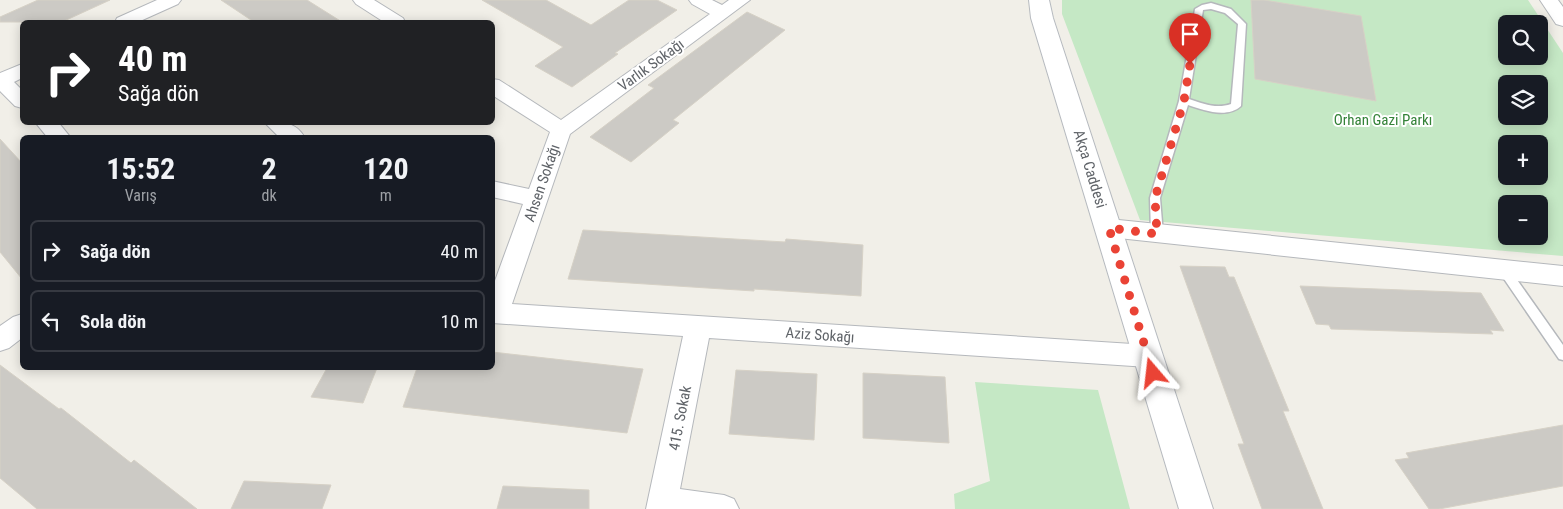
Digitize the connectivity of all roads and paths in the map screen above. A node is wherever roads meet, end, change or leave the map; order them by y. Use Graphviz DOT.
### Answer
graph roads {
  1 [pos="362,0"];
  2 [pos="698,0"];
  3 [pos="741,0"];
  4 [pos="1039,0"];
  5 [pos="1549,0"];
  6 [pos="160,2"];
  7 [pos="724,13"];
  8 [pos="133,20"];
  9 [pos="393,20"];
  10 [pos="1563,20"];
  11 [pos="20,71"];
  12 [pos="1,80"];
  13 [pos="495,87"];
  14 [pos="20,99"];
  15 [pos="1184,101"];
  16 [pos="48,125"];
  17 [pos="278,125"];
  18 [pos="560,130"];
  19 [pos="58,135"];
  20 [pos="290,135"];
  21 [pos="495,190"];
  22 [pos="536,199"];
  23 [pos="1109,228"];
  24 [pos="1157,234"];
  25 [pos="1504,270"];
  26 [pos="1563,276"];
  27 [pos="495,311"];
  28 [pos="495,314"];
  29 [pos="20,325"];
  30 [pos="698,327"];
  31 [pos="0,340"];
  32 [pos="1563,355"];
  33 [pos="1148,356"];
  34 [pos="662,505"];
  35 [pos="724,509"];
  36 [pos="1196,509"];
  1 -- 9 [label="street"];
  2 -- 7 [label="street"];
  3 -- 7 [label="street, Varlık Sokağı"];
  4 -- 23 [label="main road, Akça Caddesi"];
  5 -- 10 [label="street"];
  6 -- 8 [label="street"];
  7 -- 18 [label="street, Varlık Sokağı"];
  11 -- 12 [label="street"];
  12 -- 14 [label="street"];
  13 -- 18 [label="street, Ahsen Sokağı"];
  15 -- 15 [label="lane"];
  15 -- 24 [label="lane"];
  16 -- 19 [label="street"];
  17 -- 20 [label="street"];
  18 -- 22 [label="street, Ahsen Sokağı"];
  21 -- 22 [label="street"];
  22 -- 27 [label="street, Ahsen Sokağı"];
  23 -- 24 [label="street"];
  23 -- 33 [label="main road, Akça Caddesi"];
  24 -- 25 [label="street"];
  25 -- 26 [label="street"];
  25 -- 32 [label="lane"];
  28 -- 30 [label="street, Aziz Sokağı"];
  29 -- 31 [label="street"];
  30 -- 33 [label="street, Aziz Sokağı"];
  30 -- 34 [label="street, 415. Sokak"];
  33 -- 36 [label="main road, Akça Caddesi"];
  34 -- 35 [label="street"];
}
